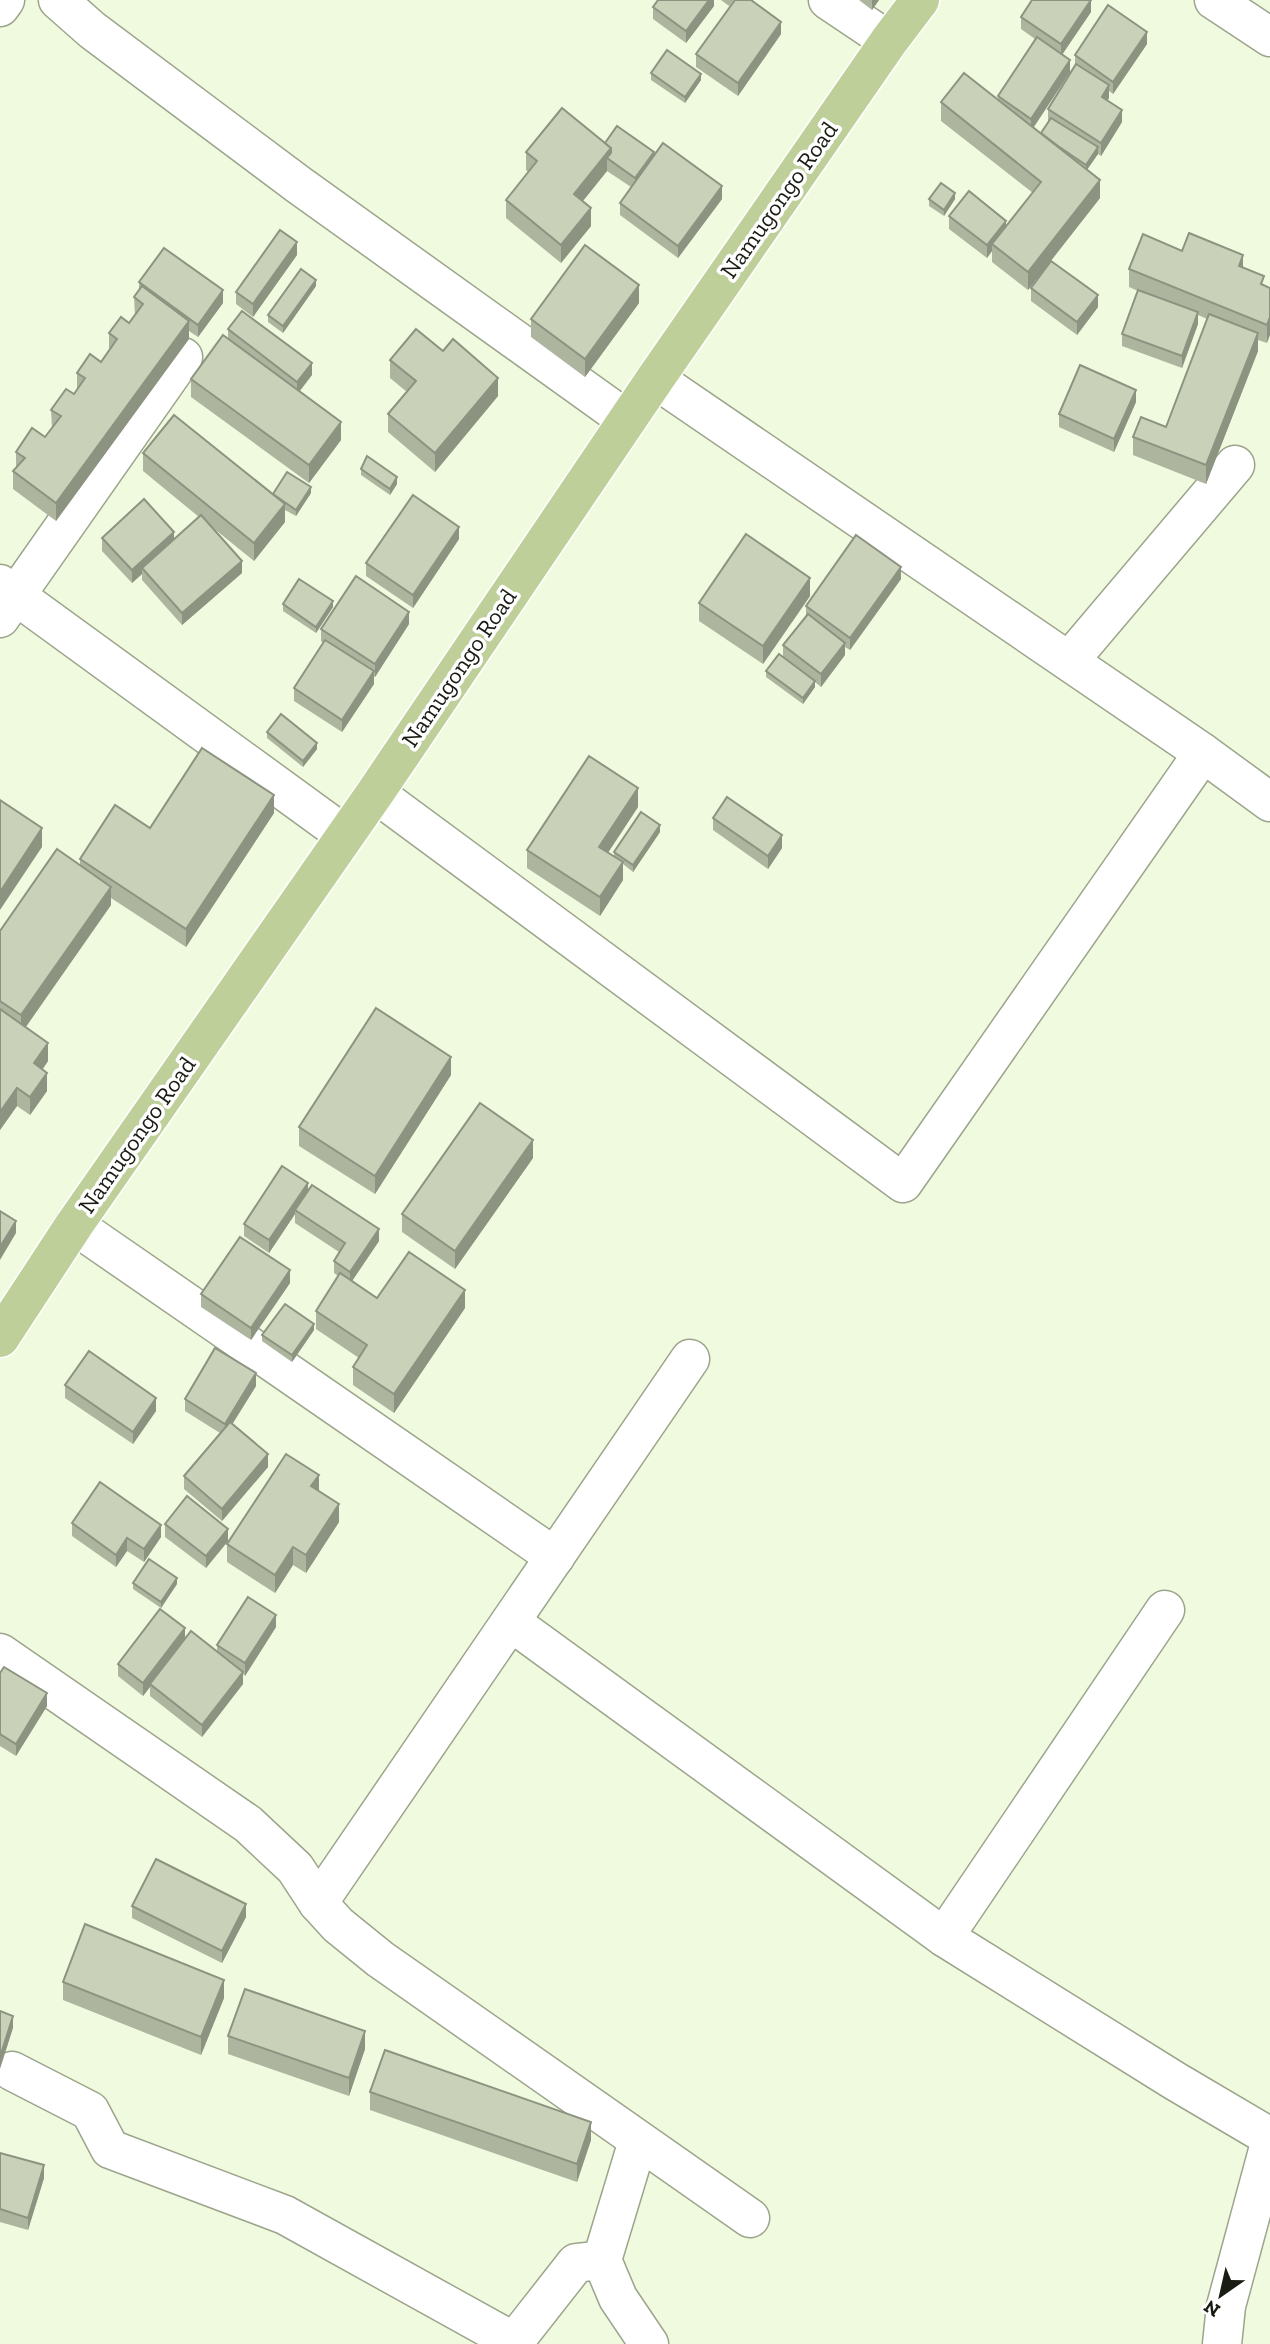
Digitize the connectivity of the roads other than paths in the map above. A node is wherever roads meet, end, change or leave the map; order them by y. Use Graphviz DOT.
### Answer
graph roads {
  1 [pos="5,0"];
  2 [pos="58,0"];
  3 [pos="828,0"];
  4 [pos="920,0"];
  5 [pos="1214,0"];
  6 [pos="0,7"];
  7 [pos="1270,37"];
  8 [pos="889,41"];
  9 [pos="183,357"];
  10 [pos="655,379"];
  11 [pos="627,420"];
  12 [pos="1235,465"];
  13 [pos="5,599"];
  14 [pos="1069,662"];
  15 [pos="1203,753"];
  16 [pos="374,793"];
  17 [pos="1270,802"];
  18 [pos="345,835"];
  19 [pos="74,1225"];
  20 [pos="0,1338"];
  21 [pos="690,1359"];
  22 [pos="555,1557"];
  23 [pos="1165,1610"];
  24 [pos="511,1622"];
  25 [pos="0,1653"];
  26 [pos="318,1903"];
  27 [pos="944,1937"];
  28 [pos="12,2071"];
  29 [pos="1270,2137"];
  30 [pos="638,2141"];
  31 [pos="1270,2143"];
  32 [pos="750,2218"];
  33 [pos="1256,2252"];
  34 [pos="603,2260"];
  35 [pos="649,2344"];
  36 [pos="1222,2344"];
  1 -- 6 [label="street"];
  2 -- 11 [label="street"];
  3 -- 8 [label="street"];
  4 -- 8 [label="main road, Namugongo Road"];
  5 -- 7 [label="street"];
  8 -- 10 [label="main road, Namugongo Road"];
  9 -- 13 [label="street"];
  10 -- 11 [label="main road, Namugongo Road"];
  10 -- 14 [label="street"];
  11 -- 16 [label="main road, Namugongo Road"];
  12 -- 14 [label="street"];
  13 -- 18 [label="street"];
  14 -- 15 [label="street"];
  15 -- 16 [label="street"];
  15 -- 17 [label="street"];
  16 -- 18 [label="main road, Namugongo Road"];
  18 -- 19 [label="main road, Namugongo Road"];
  19 -- 20 [label="main road, Namugongo Road"];
  19 -- 22 [label="street"];
  21 -- 22 [label="street"];
  22 -- 24 [label="street"];
  23 -- 27 [label="street"];
  24 -- 26 [label="street"];
  24 -- 27 [label="street"];
  25 -- 26 [label="street"];
  26 -- 30 [label="street"];
  27 -- 29 [label="street"];
  28 -- 34 [label="street"];
  30 -- 32 [label="street"];
  30 -- 34 [label="street"];
  31 -- 33 [label="street"];
  33 -- 36 [label="street"];
  34 -- 35 [label="street"];
}
